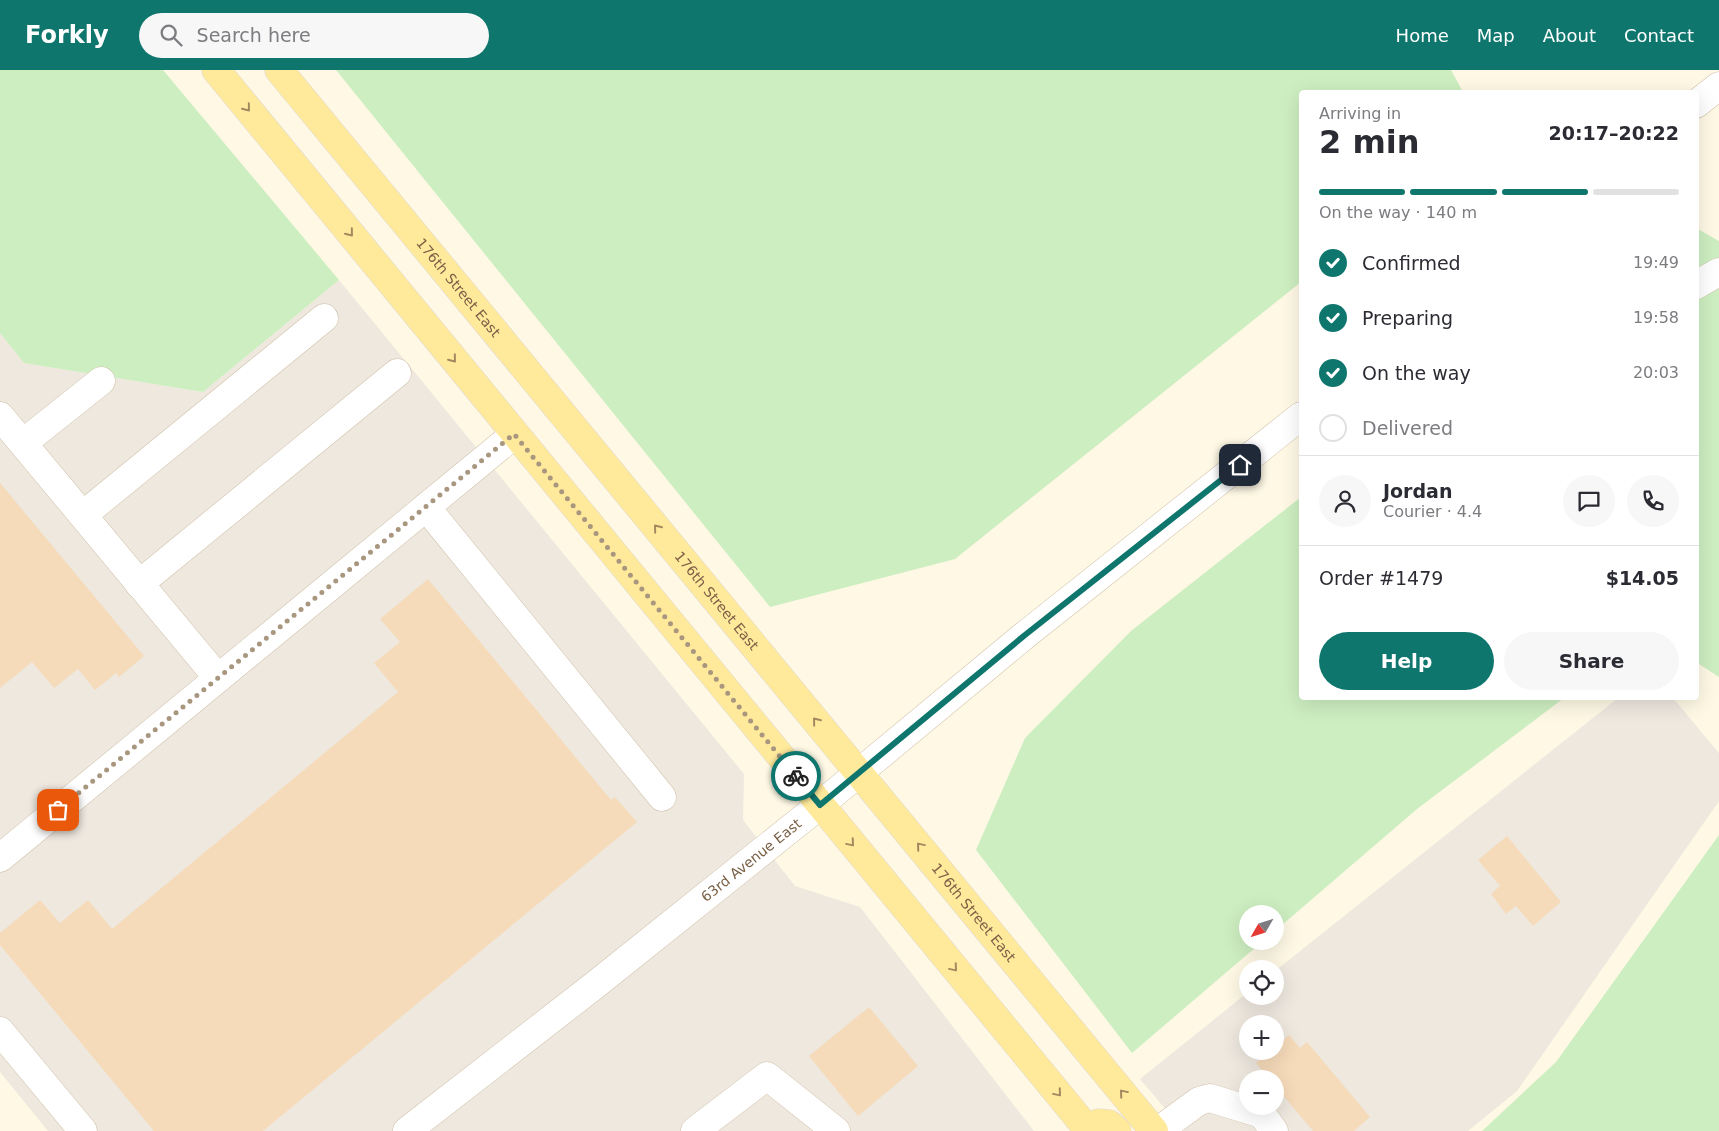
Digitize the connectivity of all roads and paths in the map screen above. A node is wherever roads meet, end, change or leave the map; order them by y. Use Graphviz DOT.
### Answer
graph roads {
  1 [pos="216,70"];
  2 [pos="280,70"];
  3 [pos="1719,86"];
  4 [pos="1699,102"];
  5 [pos="1719,272"];
  6 [pos="1699,283"];
  7 [pos="324,318"];
  8 [pos="397,373"];
  9 [pos="101,381"];
  10 [pos="0,416"];
  11 [pos="1299,418"];
  12 [pos="514,434"];
  13 [pos="23,444"];
  14 [pos="426,507"];
  15 [pos="83,515"];
  16 [pos="139,584"];
  17 [pos="218,678"];
  18 [pos="859,773"];
  19 [pos="662,797"];
  20 [pos="820,805"];
  21 [pos="0,858"];
  22 [pos="0,1031"];
  23 [pos="72,1127"];
  24 [pos="407,1131"];
  25 [pos="695,1131"];
  26 [pos="836,1131"];
  27 [pos="1088,1131"];
  28 [pos="1117,1131"];
  29 [pos="1154,1131"];
  30 [pos="1158,1131"];
  31 [pos="1274,1131"];
  1 -- 12 [label="main road, one-way"];
  18 -- 2 [label="main road, 176th Street East, one-way"];
  3 -- 4 [label="street"];
  5 -- 6 [label="street"];
  7 -- 15 [label="street"];
  8 -- 16 [label="street"];
  9 -- 13 [label="street"];
  10 -- 13 [label="street"];
  11 -- 18 [label="street, 63rd Avenue East"];
  12 -- 14 [label="street"];
  12 -- 20 [label="main road"];
  13 -- 15 [label="street"];
  14 -- 17 [label="street"];
  14 -- 19 [label="street"];
  15 -- 16 [label="street"];
  16 -- 17 [label="street"];
  17 -- 21 [label="street"];
  18 -- 20 [label="street, 63rd Avenue East"];
  29 -- 18 [label="main road, 176th Street East, one-way"];
  20 -- 24 [label="street, 63rd Avenue East"];
  20 -- 27 [label="main road, one-way"];
  22 -- 23 [label="street"];
  25 -- 26 [label="street"];
  27 -- 28 [label="main road"];
  30 -- 31 [label="street"];
}
